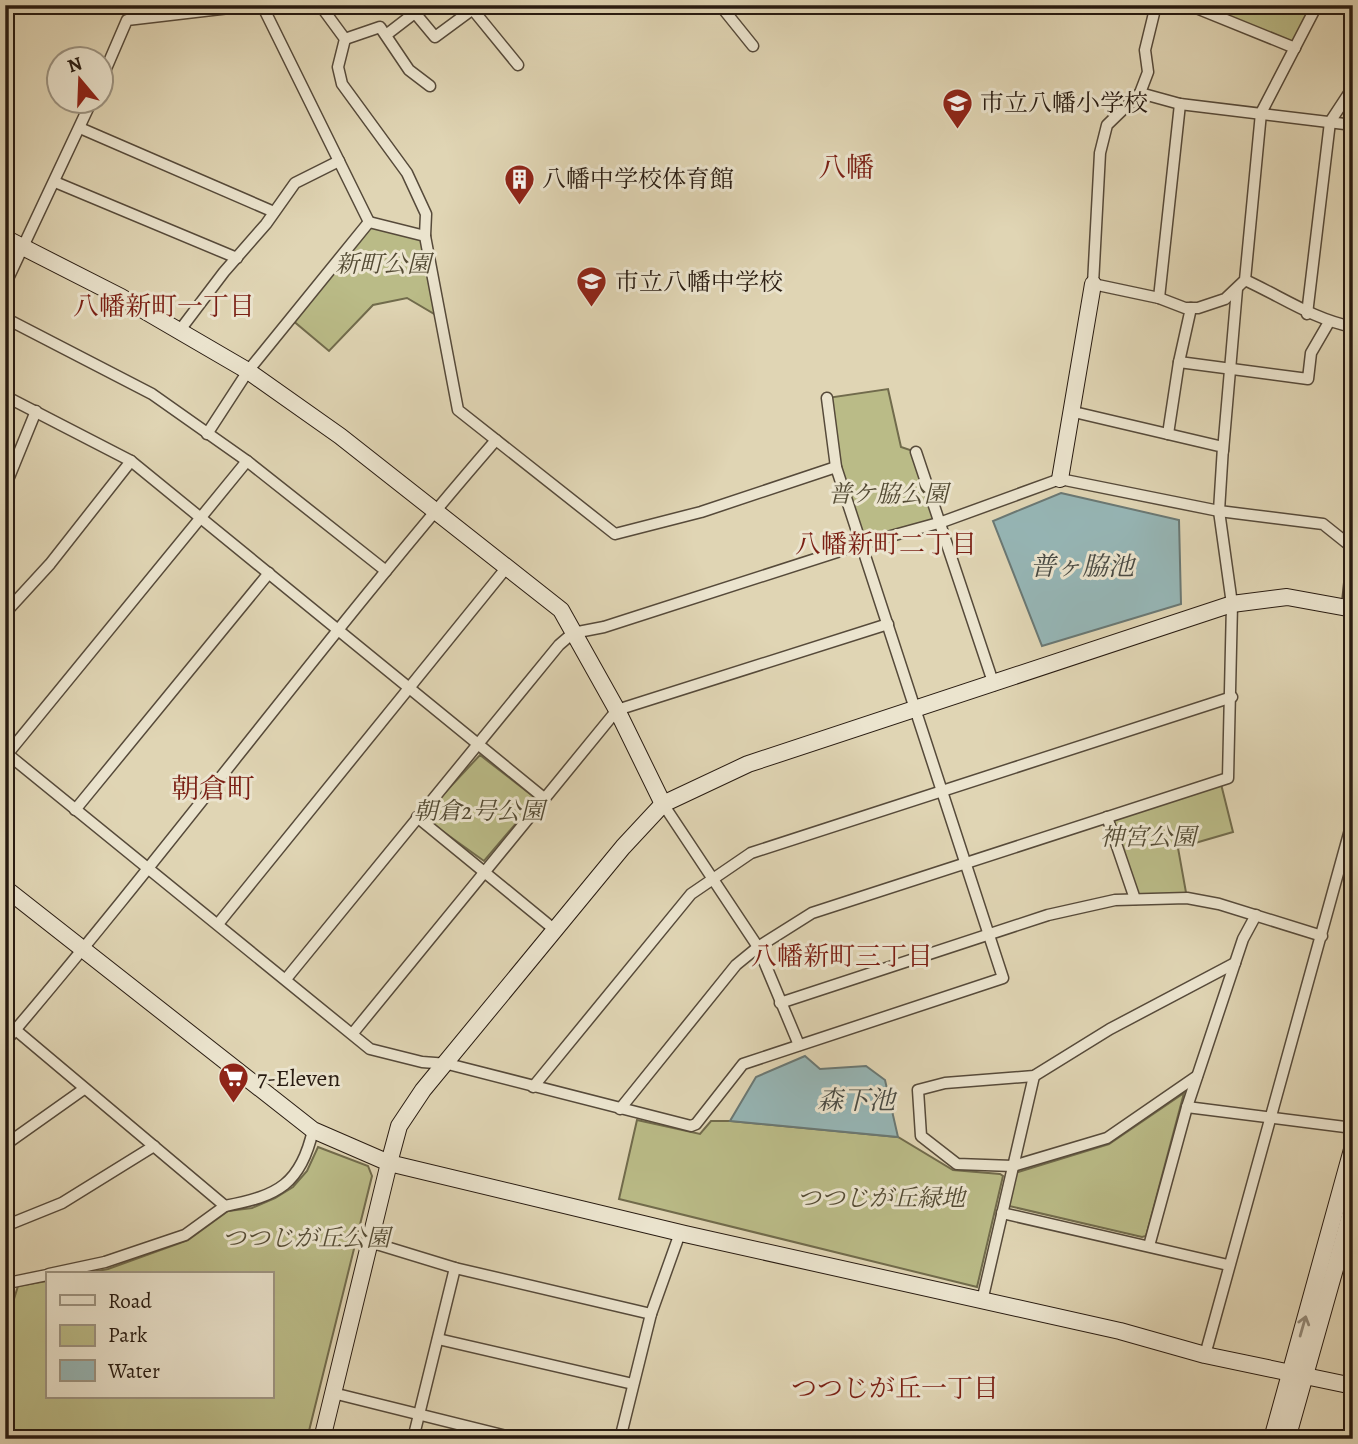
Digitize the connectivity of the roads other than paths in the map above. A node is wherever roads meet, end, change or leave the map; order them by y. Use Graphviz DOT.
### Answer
graph roads {
  1 [pos="255,5"];
  2 [pos="262,5"];
  3 [pos="320,5"];
  4 [pos="425,5"];
  5 [pos="720,5"];
  6 [pos="1156,5"];
  7 [pos="1189,5"];
  8 [pos="1317,5"];
  9 [pos="471,7"];
  10 [pos="415,13"];
  11 [pos="386,35"];
  12 [pos="345,39"];
  13 [pos="116,46"];
  14 [pos="753,46"];
  15 [pos="1295,48"];
  16 [pos="518,65"];
  17 [pos="430,86"];
  18 [pos="1353,87"];
  19 [pos="1140,93"];
  20 [pos="1180,104"];
  21 [pos="1261,113"];
  22 [pos="85,116"];
  23 [pos="1330,122"];
  24 [pos="1353,125"];
  25 [pos="80,128"];
  26 [pos="339,161"];
  27 [pos="55,182"];
  28 [pos="274,212"];
  29 [pos="369,222"];
  30 [pos="425,236"];
  31 [pos="5,238"];
  32 [pos="23,247"];
  33 [pos="237,258"];
  34 [pos="1245,280"];
  35 [pos="1093,284"];
  36 [pos="5,285"];
  37 [pos="1237,289"];
  38 [pos="1159,298"];
  39 [pos="1191,308"];
  40 [pos="1307,314"];
  41 [pos="5,318"];
  42 [pos="1329,323"];
  43 [pos="1353,327"];
  44 [pos="180,330"];
  45 [pos="1179,362"];
  46 [pos="1230,369"];
  47 [pos="248,371"];
  48 [pos="5,396"];
  49 [pos="827,398"];
  50 [pos="36,411"];
  51 [pos="1074,412"];
  52 [pos="206,434"];
  53 [pos="1168,434"];
  54 [pos="496,440"];
  55 [pos="1223,451"];
  56 [pos="916,452"];
  57 [pos="131,461"];
  58 [pos="247,461"];
  59 [pos="836,467"];
  60 [pos="1060,479"];
  61 [pos="5,487"];
  62 [pos="1219,511"];
  63 [pos="434,512"];
  64 [pos="200,518"];
  65 [pos="942,522"];
  66 [pos="862,544"];
  67 [pos="1353,549"];
  68 [pos="506,567"];
  69 [pos="386,571"];
  70 [pos="269,573"];
  71 [pos="5,595"];
  72 [pos="15,604"];
  73 [pos="1233,604"];
  74 [pos="1350,608"];
  75 [pos="5,613"];
  76 [pos="888,624"];
  77 [pos="340,631"];
  78 [pos="573,633"];
  79 [pos="994,684"];
  80 [pos="410,688"];
  81 [pos="1232,697"];
  82 [pos="617,710"];
  83 [pos="915,710"];
  84 [pos="478,742"];
  85 [pos="6,755"];
  86 [pos="942,789"];
  87 [pos="544,798"];
  88 [pos="663,804"];
  89 [pos="75,810"];
  90 [pos="417,817"];
  91 [pos="1107,817"];
  92 [pos="1353,819"];
  93 [pos="964,863"];
  94 [pos="147,868"];
  95 [pos="485,872"];
  96 [pos="1340,873"];
  97 [pos="1353,876"];
  98 [pos="713,880"];
  99 [pos="5,888"];
  100 [pos="1135,900"];
  101 [pos="1256,915"];
  102 [pos="218,925"];
  103 [pos="555,930"];
  104 [pos="992,936"];
  105 [pos="1322,936"];
  106 [pos="758,947"];
  107 [pos="82,950"];
  108 [pos="1236,963"];
  109 [pos="286,979"];
  110 [pos="780,1003"];
  111 [pos="5,1021"];
  112 [pos="15,1030"];
  113 [pos="353,1033"];
  114 [pos="5,1042"];
  115 [pos="799,1045"];
  116 [pos="448,1064"];
  117 [pos="1034,1076"];
  118 [pos="1197,1076"];
  119 [pos="533,1087"];
  120 [pos="84,1089"];
  121 [pos="1187,1107"];
  122 [pos="620,1109"];
  123 [pos="1269,1118"];
  124 [pos="1353,1128"];
  125 [pos="313,1130"];
  126 [pos="5,1145"];
  127 [pos="154,1146"];
  128 [pos="1353,1146"];
  129 [pos="389,1163"];
  130 [pos="1013,1166"];
  131 [pos="1353,1205"];
  132 [pos="225,1206"];
  133 [pos="1002,1213"];
  134 [pos="5,1226"];
  135 [pos="680,1233"];
  136 [pos="370,1242"];
  137 [pos="1149,1246"];
  138 [pos="1228,1265"];
  139 [pos="454,1268"];
  140 [pos="58,1272"];
  141 [pos="46,1274"];
  142 [pos="5,1276"];
  143 [pos="982,1301"];
  144 [pos="651,1314"];
  145 [pos="438,1339"];
  146 [pos="1205,1355"];
  147 [pos="1297,1374"];
  148 [pos="633,1384"];
  149 [pos="1353,1386"];
  150 [pos="332,1393"];
  151 [pos="419,1414"];
  152 [pos="5,1432"];
  153 [pos="8,1439"];
  154 [pos="322,1439"];
  155 [pos="413,1439"];
  156 [pos="518,1439"];
  157 [pos="620,1439"];
  158 [pos="1272,1439"];
  159 [pos="1287,1439"];
  1 -- 13 [label="street"];
  2 -- 26 [label="street"];
  3 -- 12 [label="street"];
  4 -- 10 [label="street"];
  5 -- 14 [label="street"];
  6 -- 19 [label="street"];
  7 -- 15 [label="street"];
  8 -- 15 [label="street"];
  9 -- 10 [label="street"];
  9 -- 16 [label="street"];
  10 -- 11 [label="street"];
  11 -- 12 [label="street"];
  11 -- 17 [label="street"];
  12 -- 30 [label="street"];
  15 -- 21 [label="street"];
  18 -- 23 [label="street"];
  19 -- 20 [label="street"];
  19 -- 35 [label="street"];
  20 -- 21 [label="street"];
  20 -- 38 [label="street"];
  21 -- 23 [label="street"];
  21 -- 34 [label="street"];
  22 -- 25 [label="street"];
  23 -- 24 [label="street"];
  23 -- 40 [label="street"];
  25 -- 27 [label="street"];
  25 -- 28 [label="street"];
  26 -- 28 [label="street"];
  26 -- 29 [label="street"];
  27 -- 32 [label="street"];
  27 -- 33 [label="street"];
  28 -- 33 [label="street"];
  29 -- 30 [label="street"];
  29 -- 47 [label="street"];
  30 -- 54 [label="street"];
  31 -- 32 [label="street"];
  32 -- 36 [label="street"];
  32 -- 44 [label="street"];
  33 -- 44 [label="street"];
  34 -- 37 [label="street"];
  34 -- 40 [label="street"];
  35 -- 38 [label="street"];
  35 -- 51 [label="street"];
  37 -- 39 [label="street"];
  37 -- 46 [label="street"];
  38 -- 39 [label="street"];
  39 -- 45 [label="street"];
  40 -- 42 [label="street"];
  41 -- 52 [label="street"];
  42 -- 43 [label="street"];
  42 -- 46 [label="street"];
  44 -- 47 [label="street"];
  45 -- 46 [label="street"];
  45 -- 53 [label="street"];
  46 -- 55 [label="street"];
  47 -- 52 [label="street"];
  47 -- 63 [label="street"];
  48 -- 50 [label="street"];
  49 -- 59 [label="street"];
  50 -- 57 [label="street"];
  50 -- 61 [label="street"];
  51 -- 53 [label="street"];
  51 -- 60 [label="street"];
  52 -- 58 [label="street"];
  53 -- 55 [label="street"];
  54 -- 59 [label="street"];
  54 -- 63 [label="street"];
  55 -- 62 [label="street"];
  56 -- 65 [label="street"];
  57 -- 64 [label="street"];
  57 -- 72 [label="street"];
  58 -- 64 [label="street"];
  58 -- 69 [label="street"];
  59 -- 66 [label="street"];
  60 -- 62 [label="street"];
  60 -- 65 [label="street"];
  62 -- 67 [label="street"];
  62 -- 73 [label="street"];
  63 -- 68 [label="street"];
  63 -- 69 [label="street"];
  64 -- 70 [label="street"];
  64 -- 85 [label="street"];
  65 -- 66 [label="street"];
  65 -- 79 [label="street"];
  66 -- 76 [label="street"];
  66 -- 78 [label="street"];
  67 -- 74 [label="street"];
  68 -- 78 [label="street"];
  68 -- 80 [label="street"];
  69 -- 77 [label="street"];
  70 -- 77 [label="street"];
  70 -- 89 [label="street"];
  71 -- 72 [label="street"];
  72 -- 75 [label="street"];
  73 -- 74 [label="street"];
  73 -- 79 [label="street"];
  73 -- 81 [label="street"];
  76 -- 82 [label="street"];
  76 -- 83 [label="street"];
  77 -- 80 [label="street"];
  77 -- 94 [label="street"];
  78 -- 82 [label="street"];
  78 -- 84 [label="street"];
  79 -- 83 [label="street"];
  80 -- 84 [label="street"];
  80 -- 102 [label="street"];
  81 -- 86 [label="street"];
  81 -- 91 [label="street"];
  82 -- 87 [label="street"];
  82 -- 88 [label="street"];
  83 -- 86 [label="street"];
  83 -- 88 [label="street"];
  84 -- 87 [label="street"];
  84 -- 90 [label="street"];
  85 -- 89 [label="street"];
  86 -- 93 [label="street"];
  86 -- 98 [label="street"];
  87 -- 95 [label="street"];
  88 -- 98 [label="street"];
  88 -- 103 [label="street"];
  89 -- 94 [label="street"];
  90 -- 95 [label="street"];
  90 -- 109 [label="street"];
  91 -- 93 [label="street"];
  91 -- 100 [label="street"];
  92 -- 96 [label="street"];
  93 -- 104 [label="street"];
  93 -- 106 [label="street"];
  94 -- 102 [label="street"];
  94 -- 107 [label="street"];
  95 -- 103 [label="street"];
  95 -- 113 [label="street"];
  96 -- 97 [label="street"];
  96 -- 105 [label="street"];
  98 -- 106 [label="street"];
  98 -- 119 [label="street"];
  99 -- 107 [label="street"];
  100 -- 101 [label="street"];
  100 -- 104 [label="street"];
  101 -- 105 [label="street"];
  101 -- 108 [label="street"];
  102 -- 109 [label="street"];
  103 -- 116 [label="street"];
  104 -- 110 [label="street"];
  104 -- 115 [label="street"];
  105 -- 123 [label="street"];
  106 -- 110 [label="street"];
  106 -- 122 [label="street"];
  107 -- 112 [label="street"];
  107 -- 125 [label="street"];
  108 -- 117 [label="street"];
  108 -- 118 [label="street"];
  109 -- 113 [label="street"];
  110 -- 115 [label="street"];
  111 -- 112 [label="street"];
  112 -- 114 [label="street"];
  112 -- 120 [label="street"];
  113 -- 116 [label="street"];
  115 -- 122 [label="street"];
  116 -- 119 [label="street"];
  116 -- 129 [label="street"];
  117 -- 130 [label="street"];
  117 -- 130 [label="street"];
  118 -- 121 [label="street"];
  118 -- 130 [label="street"];
  119 -- 122 [label="street"];
  120 -- 126 [label="street"];
  120 -- 127 [label="street"];
  121 -- 123 [label="street"];
  121 -- 137 [label="street"];
  123 -- 124 [label="street"];
  123 -- 138 [label="street"];
  125 -- 129 [label="street"];
  125 -- 132 [label="street"];
  127 -- 132 [label="street"];
  127 -- 134 [label="street"];
  147 -- 128 [label="street, one-way"];
  129 -- 135 [label="street"];
  129 -- 136 [label="street"];
  130 -- 133 [label="street"];
  131 -- 147 [label="street"];
  132 -- 140 [label="street"];
  133 -- 137 [label="street"];
  133 -- 143 [label="street"];
  135 -- 143 [label="street"];
  135 -- 144 [label="street"];
  136 -- 139 [label="street"];
  136 -- 150 [label="street"];
  137 -- 138 [label="street"];
  138 -- 146 [label="street"];
  139 -- 144 [label="street"];
  139 -- 145 [label="street"];
  141 -- 142 [label="street"];
  143 -- 146 [label="street"];
  144 -- 148 [label="street"];
  145 -- 148 [label="street"];
  145 -- 151 [label="street"];
  146 -- 147 [label="street"];
  147 -- 149 [label="street"];
  147 -- 158 [label="street"];
  147 -- 159 [label="street"];
  148 -- 157 [label="street"];
  150 -- 151 [label="street"];
  150 -- 154 [label="street"];
  151 -- 155 [label="street"];
  151 -- 156 [label="street"];
  152 -- 153 [label="street"];
}
